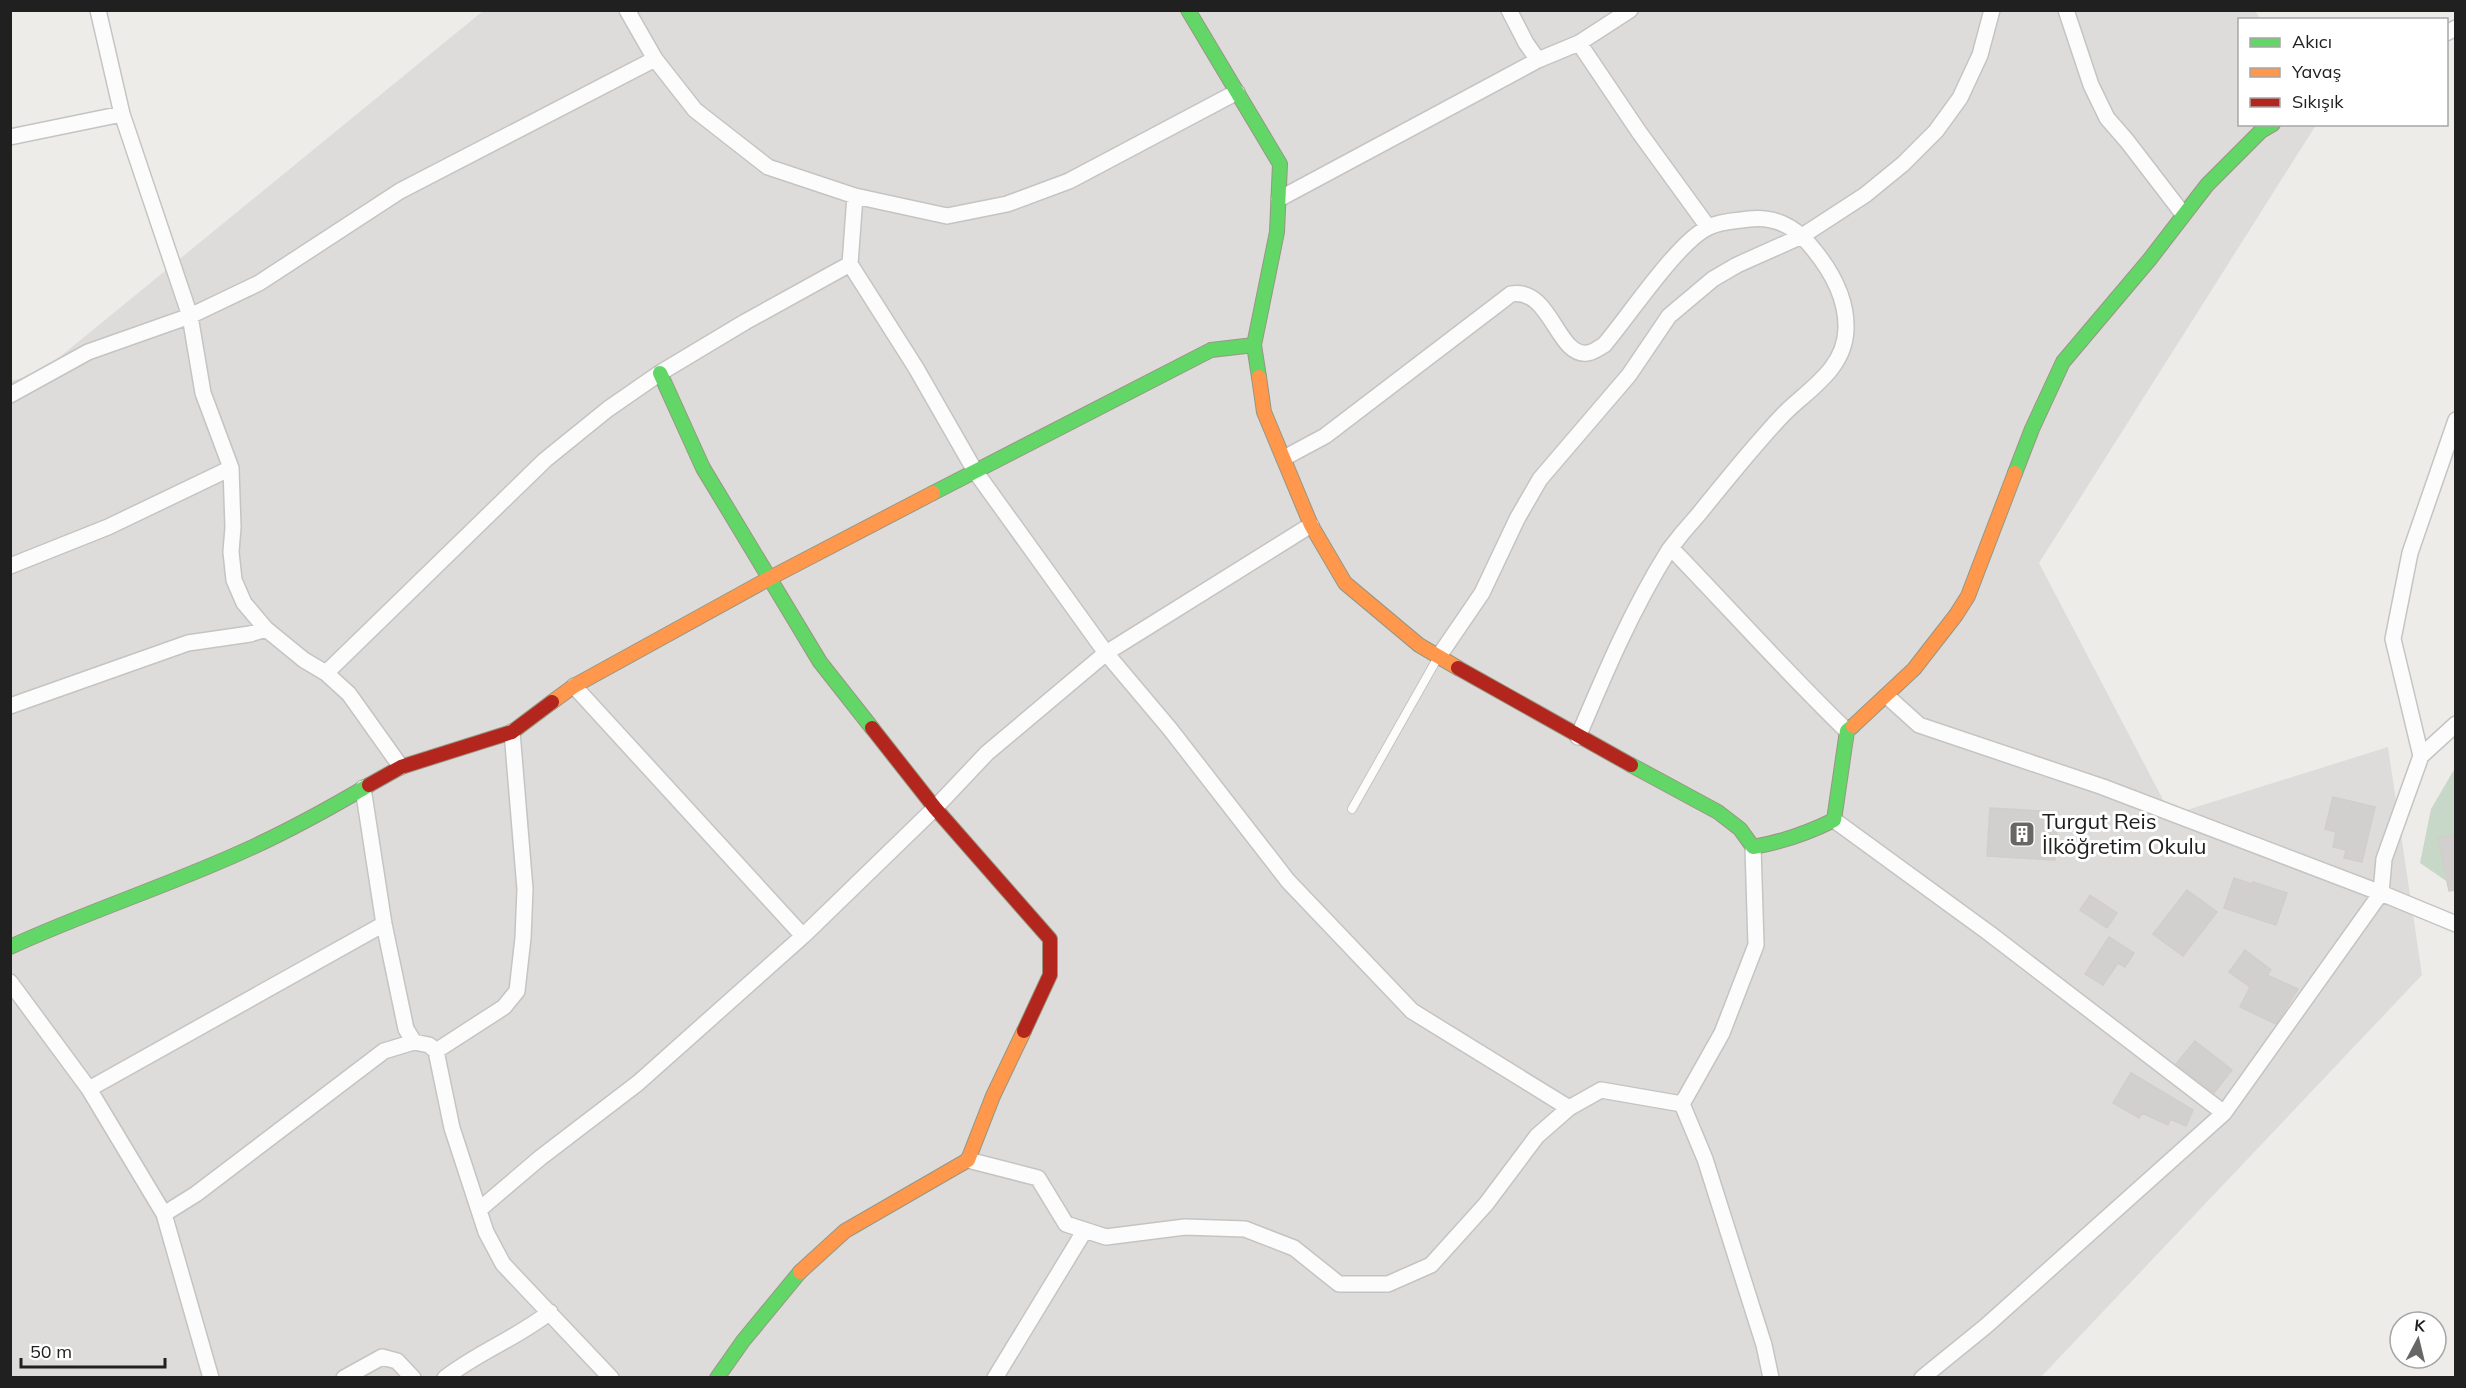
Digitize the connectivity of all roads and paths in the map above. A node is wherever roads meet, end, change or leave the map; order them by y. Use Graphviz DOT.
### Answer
graph roads {
  1 [pos="98,10"];
  2 [pos="627,10"];
  3 [pos="1188,10"];
  4 [pos="1509,10"];
  5 [pos="1630,10"];
  6 [pos="1992,10"];
  7 [pos="2066,10"];
  8 [pos="1579,43"];
  9 [pos="655,59"];
  10 [pos="1538,60"];
  11 [pos="1237,93"];
  12 [pos="122,114"];
  13 [pos="2270,126"];
  14 [pos="10,137"];
  15 [pos="855,196"];
  16 [pos="1279,199"];
  17 [pos="2183,214"];
  18 [pos="1708,227"];
  19 [pos="1802,236"];
  20 [pos="850,264"];
  21 [pos="190,316"];
  22 [pos="1254,345"];
  23 [pos="660,373"];
  24 [pos="10,395"];
  25 [pos="2456,420"];
  26 [pos="1284,458"];
  27 [pos="231,468"];
  28 [pos="975,471"];
  29 [pos="1311,525"];
  30 [pos="1671,548"];
  31 [pos="10,566"];
  32 [pos="770,578"];
  33 [pos="266,630"];
  34 [pos="1106,653"];
  35 [pos="1439,656"];
  36 [pos="326,673"];
  37 [pos="574,686"];
  38 [pos="1888,697"];
  39 [pos="10,706"];
  40 [pos="2456,724"];
  41 [pos="1847,731"];
  42 [pos="512,732"];
  43 [pos="1578,737"];
  44 [pos="2421,756"];
  45 [pos="401,767"];
  46 [pos="363,788"];
  47 [pos="935,808"];
  48 [pos="1352,809"];
  49 [pos="1834,820"];
  50 [pos="1753,847"];
  51 [pos="2381,893"];
  52 [pos="384,924"];
  53 [pos="2456,924"];
  54 [pos="803,936"];
  55 [pos="10,947"];
  56 [pos="10,982"];
  57 [pos="414,1042"];
  58 [pos="436,1051"];
  59 [pos="89,1089"];
  60 [pos="1682,1104"];
  61 [pos="1569,1108"];
  62 [pos="2224,1113"];
  63 [pos="968,1160"];
  64 [pos="480,1209"];
  65 [pos="164,1214"];
  66 [pos="1085,1230"];
  67 [pos="550,1312"];
  68 [pos="211,1377"];
  69 [pos="344,1377"];
  70 [pos="413,1377"];
  71 [pos="445,1377"];
  72 [pos="611,1377"];
  73 [pos="717,1377"];
  74 [pos="995,1377"];
  75 [pos="1771,1377"];
  76 [pos="1922,1377"];
  1 -- 12 [label="street"];
  2 -- 9 [label="street"];
  3 -- 11 [label="street"];
  4 -- 10 [label="street"];
  5 -- 8 [label="street"];
  6 -- 19 [label="street"];
  7 -- 17 [label="street"];
  8 -- 10 [label="street"];
  8 -- 18 [label="street"];
  9 -- 15 [label="street"];
  9 -- 21 [label="street"];
  10 -- 16 [label="street"];
  11 -- 15 [label="street"];
  11 -- 16 [label="street"];
  12 -- 14 [label="street"];
  12 -- 21 [label="street"];
  13 -- 17 [label="street"];
  15 -- 20 [label="street"];
  16 -- 22 [label="street"];
  17 -- 38 [label="street"];
  18 -- 19 [label="street"];
  18 -- 26 [label="street"];
  19 -- 30 [label="street"];
  19 -- 35 [label="street"];
  20 -- 23 [label="street"];
  20 -- 28 [label="street"];
  21 -- 24 [label="street"];
  21 -- 27 [label="street"];
  22 -- 26 [label="street"];
  22 -- 28 [label="street"];
  23 -- 32 [label="street"];
  23 -- 36 [label="street"];
  25 -- 44 [label="street"];
  26 -- 29 [label="street"];
  27 -- 31 [label="street"];
  27 -- 33 [label="street"];
  28 -- 32 [label="street"];
  28 -- 34 [label="street"];
  29 -- 34 [label="street"];
  29 -- 35 [label="street"];
  30 -- 41 [label="street"];
  30 -- 43 [label="street"];
  32 -- 37 [label="street"];
  32 -- 47 [label="street"];
  33 -- 36 [label="street"];
  33 -- 39 [label="street"];
  34 -- 47 [label="street"];
  34 -- 61 [label="street"];
  35 -- 43 [label="street"];
  35 -- 48 [label="lane"];
  36 -- 45 [label="street"];
  37 -- 42 [label="street"];
  37 -- 54 [label="street"];
  38 -- 41 [label="street"];
  38 -- 51 [label="street"];
  40 -- 44 [label="street"];
  41 -- 49 [label="street"];
  42 -- 45 [label="street"];
  42 -- 58 [label="street"];
  43 -- 50 [label="street"];
  44 -- 51 [label="street"];
  45 -- 46 [label="street"];
  46 -- 52 [label="street"];
  46 -- 55 [label="street"];
  47 -- 54 [label="street"];
  47 -- 63 [label="street"];
  49 -- 50 [label="street"];
  49 -- 62 [label="street"];
  50 -- 60 [label="street"];
  51 -- 53 [label="street"];
  51 -- 62 [label="street"];
  52 -- 57 [label="street"];
  52 -- 59 [label="street"];
  54 -- 64 [label="street"];
  56 -- 59 [label="street"];
  57 -- 58 [label="street"];
  57 -- 65 [label="street"];
  58 -- 64 [label="street"];
  59 -- 65 [label="street"];
  60 -- 61 [label="street"];
  60 -- 75 [label="street"];
  61 -- 66 [label="street"];
  62 -- 76 [label="street"];
  63 -- 66 [label="street"];
  63 -- 73 [label="street"];
  64 -- 67 [label="street"];
  65 -- 68 [label="street"];
  66 -- 74 [label="street"];
  67 -- 71 [label="street"];
  67 -- 72 [label="street"];
  69 -- 70 [label="street"];
}
